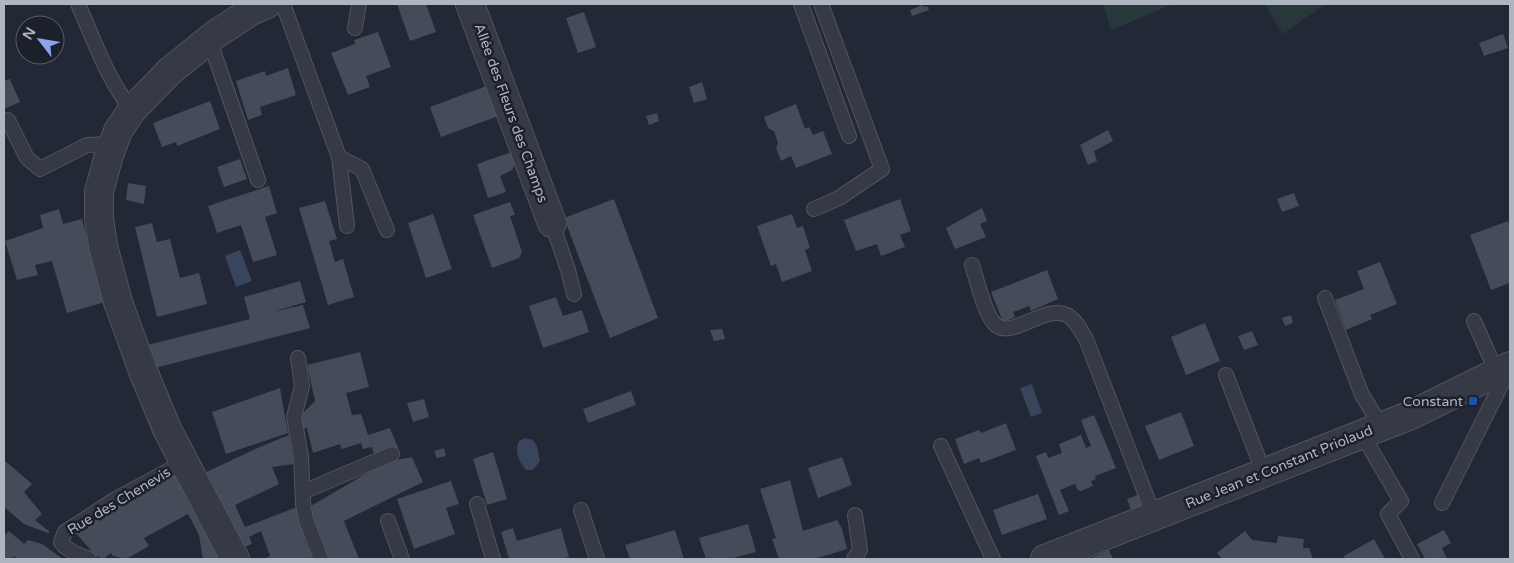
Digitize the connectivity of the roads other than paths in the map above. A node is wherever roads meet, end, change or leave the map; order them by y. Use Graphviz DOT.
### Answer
graph roads {
  1 [pos="78,4"];
  2 [pos="266,4"];
  3 [pos="283,4"];
  4 [pos="359,4"];
  5 [pos="470,4"];
  6 [pos="801,4"];
  7 [pos="821,4"];
  8 [pos="355,28"];
  9 [pos="209,39"];
  10 [pos="132,110"];
  11 [pos="8,120"];
  12 [pos="848,136"];
  13 [pos="113,144"];
  14 [pos="339,157"];
  15 [pos="258,180"];
  16 [pos="814,209"];
  17 [pos="552,223"];
  18 [pos="347,226"];
  19 [pos="387,230"];
  20 [pos="972,265"];
  21 [pos="574,294"];
  22 [pos="1325,298"];
  23 [pos="1474,321"];
  24 [pos="298,358"];
  25 [pos="1506,368"];
  26 [pos="1226,375"];
  27 [pos="1371,430"];
  28 [pos="940,446"];
  29 [pos="392,454"];
  30 [pos="184,462"];
  31 [pos="1264,473"];
  32 [pos="303,492"];
  33 [pos="1442,502"];
  34 [pos="477,504"];
  35 [pos="581,510"];
  36 [pos="855,515"];
  37 [pos="1154,516"];
  38 [pos="388,521"];
  39 [pos="1078,553"];
  40 [pos="89,559"];
  41 [pos="234,559"];
  42 [pos="321,559"];
  43 [pos="402,559"];
  44 [pos="492,559"];
  45 [pos="597,559"];
  46 [pos="854,559"];
  47 [pos="993,559"];
  48 [pos="1045,559"];
  49 [pos="1412,559"];
  1 -- 10 [label="lane"];
  2 -- 9 [label="street"];
  3 -- 14 [label="lane"];
  4 -- 8 [label="lane"];
  5 -- 17 [label="street, Allée des Fleurs des Champs"];
  6 -- 12 [label="lane"];
  7 -- 16 [label="lane"];
  9 -- 10 [label="street"];
  9 -- 15 [label="lane"];
  10 -- 13 [label="street"];
  11 -- 13 [label="lane"];
  13 -- 30 [label="street"];
  14 -- 18 [label="lane"];
  14 -- 19 [label="lane"];
  17 -- 21 [label="lane"];
  20 -- 37 [label="lane"];
  22 -- 27 [label="lane"];
  23 -- 25 [label="lane"];
  24 -- 32 [label="lane"];
  25 -- 27 [label="street, Rue Jean et Constant Priolaud"];
  25 -- 33 [label="lane"];
  26 -- 31 [label="lane"];
  27 -- 31 [label="street, Rue Jean et Constant Priolaud"];
  27 -- 49 [label="lane"];
  28 -- 47 [label="lane"];
  29 -- 32 [label="lane"];
  30 -- 40 [label="lane, Rue des Chenevis"];
  30 -- 41 [label="street"];
  31 -- 37 [label="street, Rue Jean et Constant Priolaud"];
  32 -- 42 [label="lane"];
  34 -- 44 [label="lane"];
  35 -- 45 [label="lane"];
  36 -- 46 [label="lane"];
  37 -- 39 [label="street, Rue Jean et Constant Priolaud"];
  38 -- 43 [label="lane"];
  39 -- 48 [label="street, Rue Jean et Constant Priolaud"];
}
